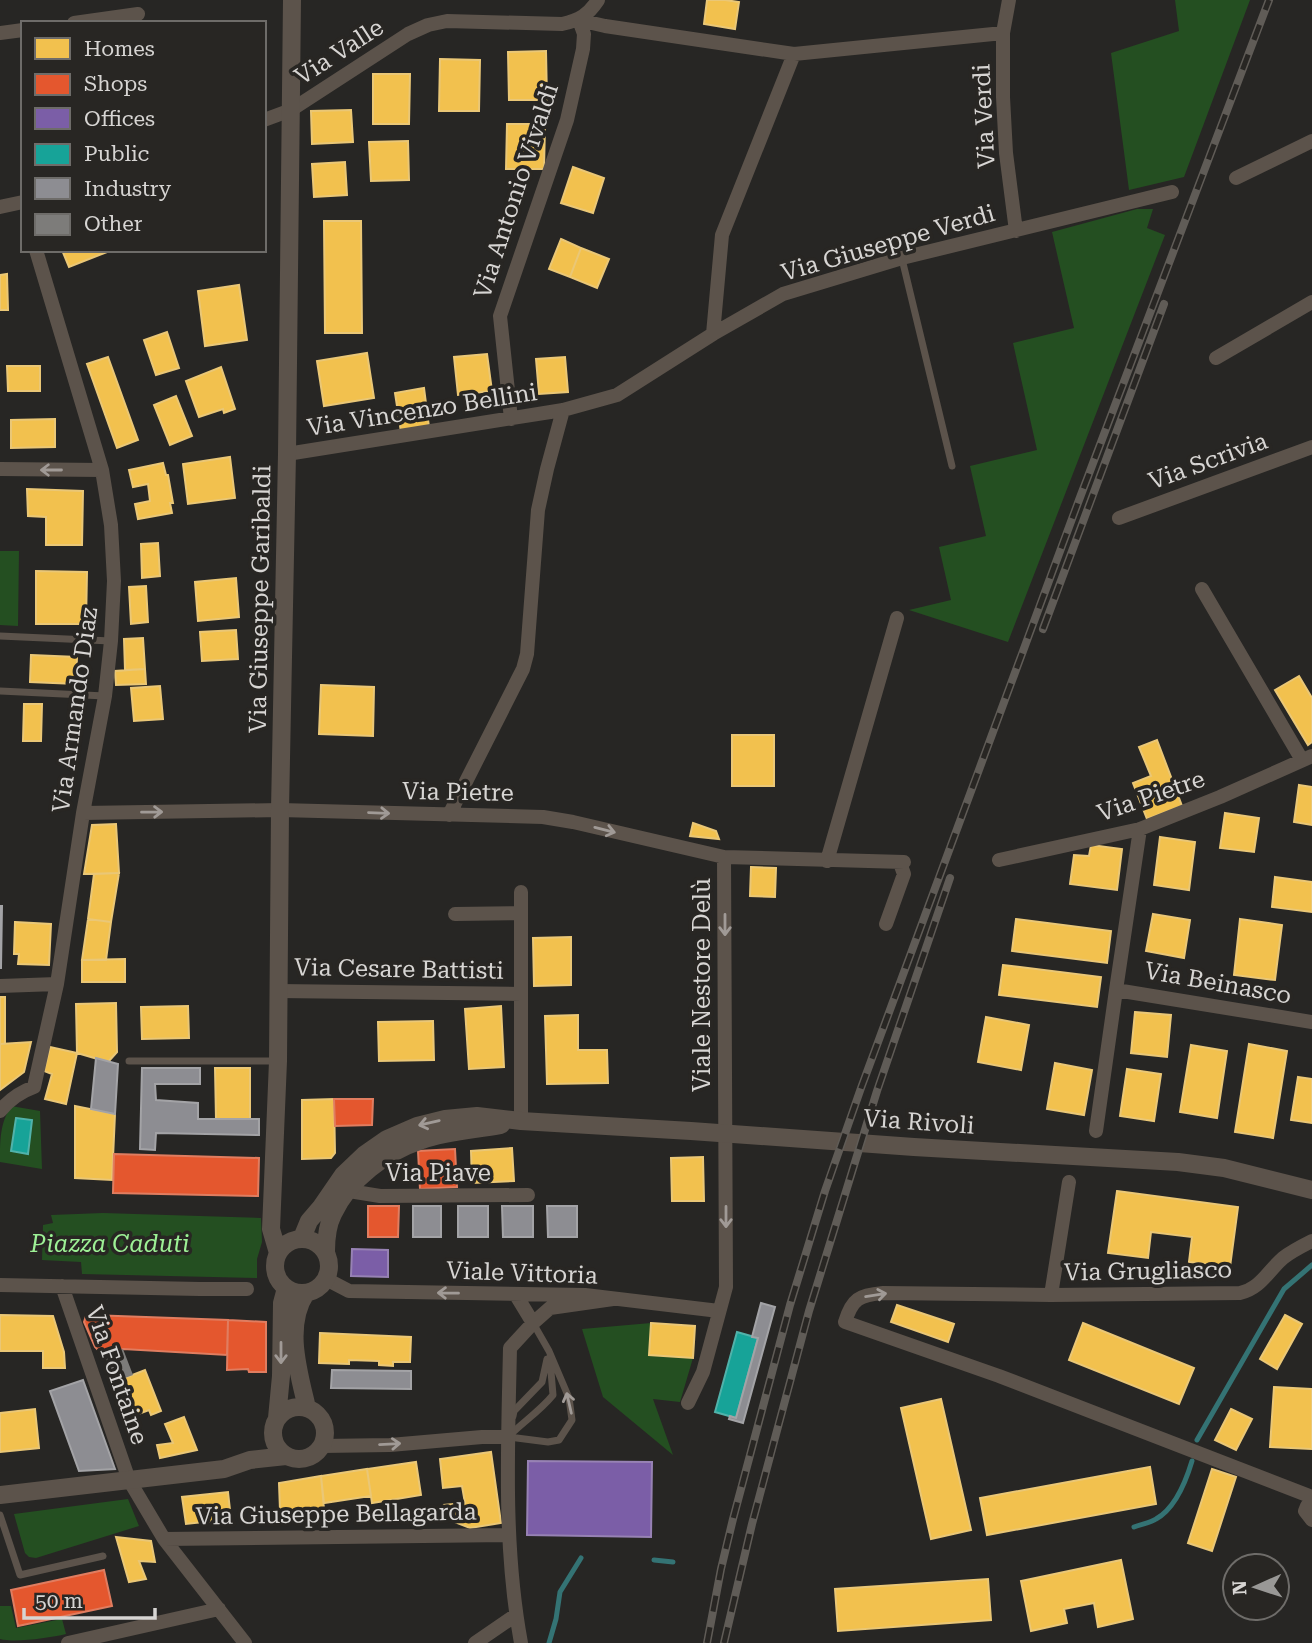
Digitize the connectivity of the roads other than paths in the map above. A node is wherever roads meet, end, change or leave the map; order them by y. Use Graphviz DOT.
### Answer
graph roads {
  1 [pos="292,0"];
  2 [pos="598,0"];
  3 [pos="1009,0"];
  4 [pos="138,12"];
  5 [pos="579,20"];
  6 [pos="86,21"];
  7 [pos="21,30"];
  8 [pos="0,33"];
  9 [pos="1003,33"];
  10 [pos="794,54"];
  11 [pos="291,110"];
  12 [pos="266,119"];
  13 [pos="1312,141"];
  14 [pos="1236,178"];
  15 [pos="1172,192"];
  16 [pos="21,204"];
  17 [pos="0,207"];
  18 [pos="1016,231"];
  19 [pos="37,252"];
  20 [pos="902,258"];
  21 [pos="1312,302"];
  22 [pos="713,334"];
  23 [pos="1216,358"];
  24 [pos="563,410"];
  25 [pos="510,419"];
  26 [pos="1312,447"];
  27 [pos="287,454"];
  28 [pos="952,466"];
  29 [pos="0,470"];
  30 [pos="102,470"];
  31 [pos="1119,518"];
  32 [pos="1202,589"];
  33 [pos="897,618"];
  34 [pos="0,636"];
  35 [pos="111,641"];
  36 [pos="0,691"];
  37 [pos="105,696"];
  38 [pos="1307,758"];
  39 [pos="280,810"];
  40 [pos="83,813"];
  41 [pos="449,815"];
  42 [pos="1140,829"];
  43 [pos="724,857"];
  44 [pos="999,860"];
  45 [pos="827,861"];
  46 [pos="521,892"];
  47 [pos="456,914"];
  48 [pos="521,914"];
  49 [pos="886,924"];
  50 [pos="57,984"];
  51 [pos="0,986"];
  52 [pos="1116,989"];
  53 [pos="278,990"];
  54 [pos="521,994"];
  55 [pos="1312,1022"];
  56 [pos="129,1061"];
  57 [pos="278,1061"];
  58 [pos="0,1111"];
  59 [pos="521,1121"];
  60 [pos="1096,1131"];
  61 [pos="1069,1182"];
  62 [pos="1312,1190"];
  63 [pos="349,1191"];
  64 [pos="528,1195"];
  65 [pos="1312,1241"];
  66 [pos="290,1244"];
  67 [pos="326,1251"];
  68 [pos="326,1279"];
  69 [pos="0,1285"];
  70 [pos="62,1286"];
  71 [pos="286,1288"];
  72 [pos="247,1289"];
  73 [pos="306,1293"];
  74 [pos="516,1295"];
  75 [pos="1051,1295"];
  76 [pos="613,1299"];
  77 [pos="719,1311"];
  78 [pos="533,1323"];
  79 [pos="549,1351"];
  80 [pos="688,1403"];
  81 [pos="307,1408"];
  82 [pos="275,1427"];
  83 [pos="508,1437"];
  84 [pos="322,1446"];
  85 [pos="286,1456"];
  86 [pos="250,1460"];
  87 [pos="129,1479"];
  88 [pos="0,1495"];
  89 [pos="1312,1497"];
  90 [pos="1312,1503"];
  91 [pos="0,1515"];
  92 [pos="1312,1520"];
  93 [pos="508,1535"];
  94 [pos="164,1539"];
  95 [pos="103,1556"];
  96 [pos="219,1609"];
  97 [pos="516,1615"];
  98 [pos="68,1643"];
  99 [pos="245,1643"];
  100 [pos="475,1643"];
  101 [pos="521,1643"];
  1 -- 11 [label="street, Via Giuseppe Garibaldi"];
  2 -- 5 [label="street"];
  3 -- 9 [label="street, Via Verdi"];
  4 -- 6 [label="street"];
  5 -- 10 [label="street, Via Valle"];
  5 -- 11 [label="street, Via Valle"];
  5 -- 25 [label="street, Via Antonio Vivaldi"];
  7 -- 8 [label="street"];
  9 -- 10 [label="street, Via Valle"];
  9 -- 18 [label="street, Via Verdi"];
  10 -- 22 [label="street"];
  11 -- 12 [label="street, Via Valle"];
  11 -- 27 [label="street, Via Giuseppe Garibaldi"];
  13 -- 14 [label="street"];
  15 -- 18 [label="street, Via Giuseppe Verdi"];
  16 -- 17 [label="street"];
  18 -- 20 [label="street, Via Giuseppe Verdi"];
  19 -- 30 [label="street, Via Armando Diaz"];
  20 -- 22 [label="street, Via Giuseppe Verdi"];
  20 -- 28 [label="lane"];
  21 -- 23 [label="street"];
  22 -- 24 [label="street, Via Giuseppe Verdi"];
  24 -- 25 [label="street, Via Vincenzo Bellini"];
  24 -- 41 [label="street"];
  25 -- 27 [label="street, Via Vincenzo Bellini"];
  26 -- 31 [label="street, Via Scrivia"];
  27 -- 39 [label="street, Via Giuseppe Garibaldi"];
  30 -- 29 [label="street, one-way"];
  30 -- 35 [label="street, Via Armando Diaz"];
  32 -- 38 [label="street"];
  33 -- 45 [label="street"];
  34 -- 35 [label="lane"];
  35 -- 37 [label="street, Via Armando Diaz"];
  36 -- 37 [label="lane"];
  37 -- 40 [label="street, Via Armando Diaz"];
  38 -- 42 [label="street, Via Pietre"];
  40 -- 39 [label="street, Via Pietre, one-way"];
  39 -- 41 [label="street, Via Pietre, one-way"];
  39 -- 53 [label="street, Via Giuseppe Garibaldi"];
  40 -- 50 [label="street, Via Armando Diaz"];
  41 -- 43 [label="street, Via Pietre, one-way"];
  42 -- 44 [label="street, Via Pietre"];
  42 -- 52 [label="street, Via Beinasco"];
  43 -- 45 [label="street, Via Pietre"];
  43 -- 77 [label="street, Viale Nestore Delù, one-way"];
  45 -- 49 [label="street, Via Pietre"];
  46 -- 48 [label="street, Via Cesare Battisti"];
  47 -- 48 [label="street"];
  48 -- 54 [label="street, Via Cesare Battisti"];
  50 -- 51 [label="street"];
  50 -- 58 [label="street, Via Armando Diaz"];
  52 -- 55 [label="street, Via Beinasco"];
  52 -- 60 [label="street, Via Beinasco"];
  53 -- 54 [label="street, Via Cesare Battisti"];
  53 -- 57 [label="street, Via Giuseppe Garibaldi"];
  54 -- 59 [label="street, Via Cesare Battisti"];
  56 -- 57 [label="lane"];
  57 -- 66 [label="street, Via Giuseppe Garibaldi"];
  59 -- 62 [label="street, Via Rivoli"];
  59 -- 63 [label="street, Via Rivoli"];
  59 -- 66 [label="street, Via Rivoli, one-way"];
  61 -- 75 [label="street, Via Grugliasco"];
  63 -- 64 [label="street, Via Piave"];
  63 -- 67 [label="street, Via Rivoli"];
  65 -- 75 [label="street, Via Grugliasco"];
  66 -- 67 [label="street"];
  66 -- 71 [label="street"];
  67 -- 68 [label="street"];
  68 -- 73 [label="street"];
  74 -- 68 [label="street, Viale Vittoria, one-way"];
  69 -- 70 [label="street"];
  70 -- 72 [label="street"];
  70 -- 87 [label="street, Via Fontaine"];
  71 -- 73 [label="street"];
  71 -- 82 [label="street, one-way"];
  73 -- 81 [label="street"];
  74 -- 76 [label="street, Viale Vittoria"];
  74 -- 78 [label="street"];
  89 -- 75 [label="street, Via Grugliasco, one-way"];
  76 -- 77 [label="street, Viale Vittoria"];
  76 -- 78 [label="street"];
  77 -- 80 [label="street"];
  78 -- 79 [label="lane"];
  78 -- 83 [label="street"];
  79 -- 83 [label="lane"];
  79 -- 83 [label="lane"];
  83 -- 79 [label="lane, one-way"];
  81 -- 82 [label="street"];
  81 -- 84 [label="street"];
  82 -- 85 [label="street"];
  82 -- 86 [label="street"];
  84 -- 83 [label="street, one-way"];
  83 -- 93 [label="street"];
  84 -- 85 [label="street"];
  85 -- 86 [label="street"];
  86 -- 87 [label="street"];
  87 -- 88 [label="street"];
  87 -- 94 [label="street, Via Fontaine"];
  90 -- 92 [label="street"];
  91 -- 95 [label="lane"];
  93 -- 94 [label="street, Via Giuseppe Bellagarda"];
  93 -- 97 [label="street"];
  94 -- 96 [label="street, Via Fontaine"];
  96 -- 98 [label="street"];
  96 -- 99 [label="street, Via Fontaine"];
  97 -- 100 [label="street"];
  97 -- 101 [label="street"];
}
